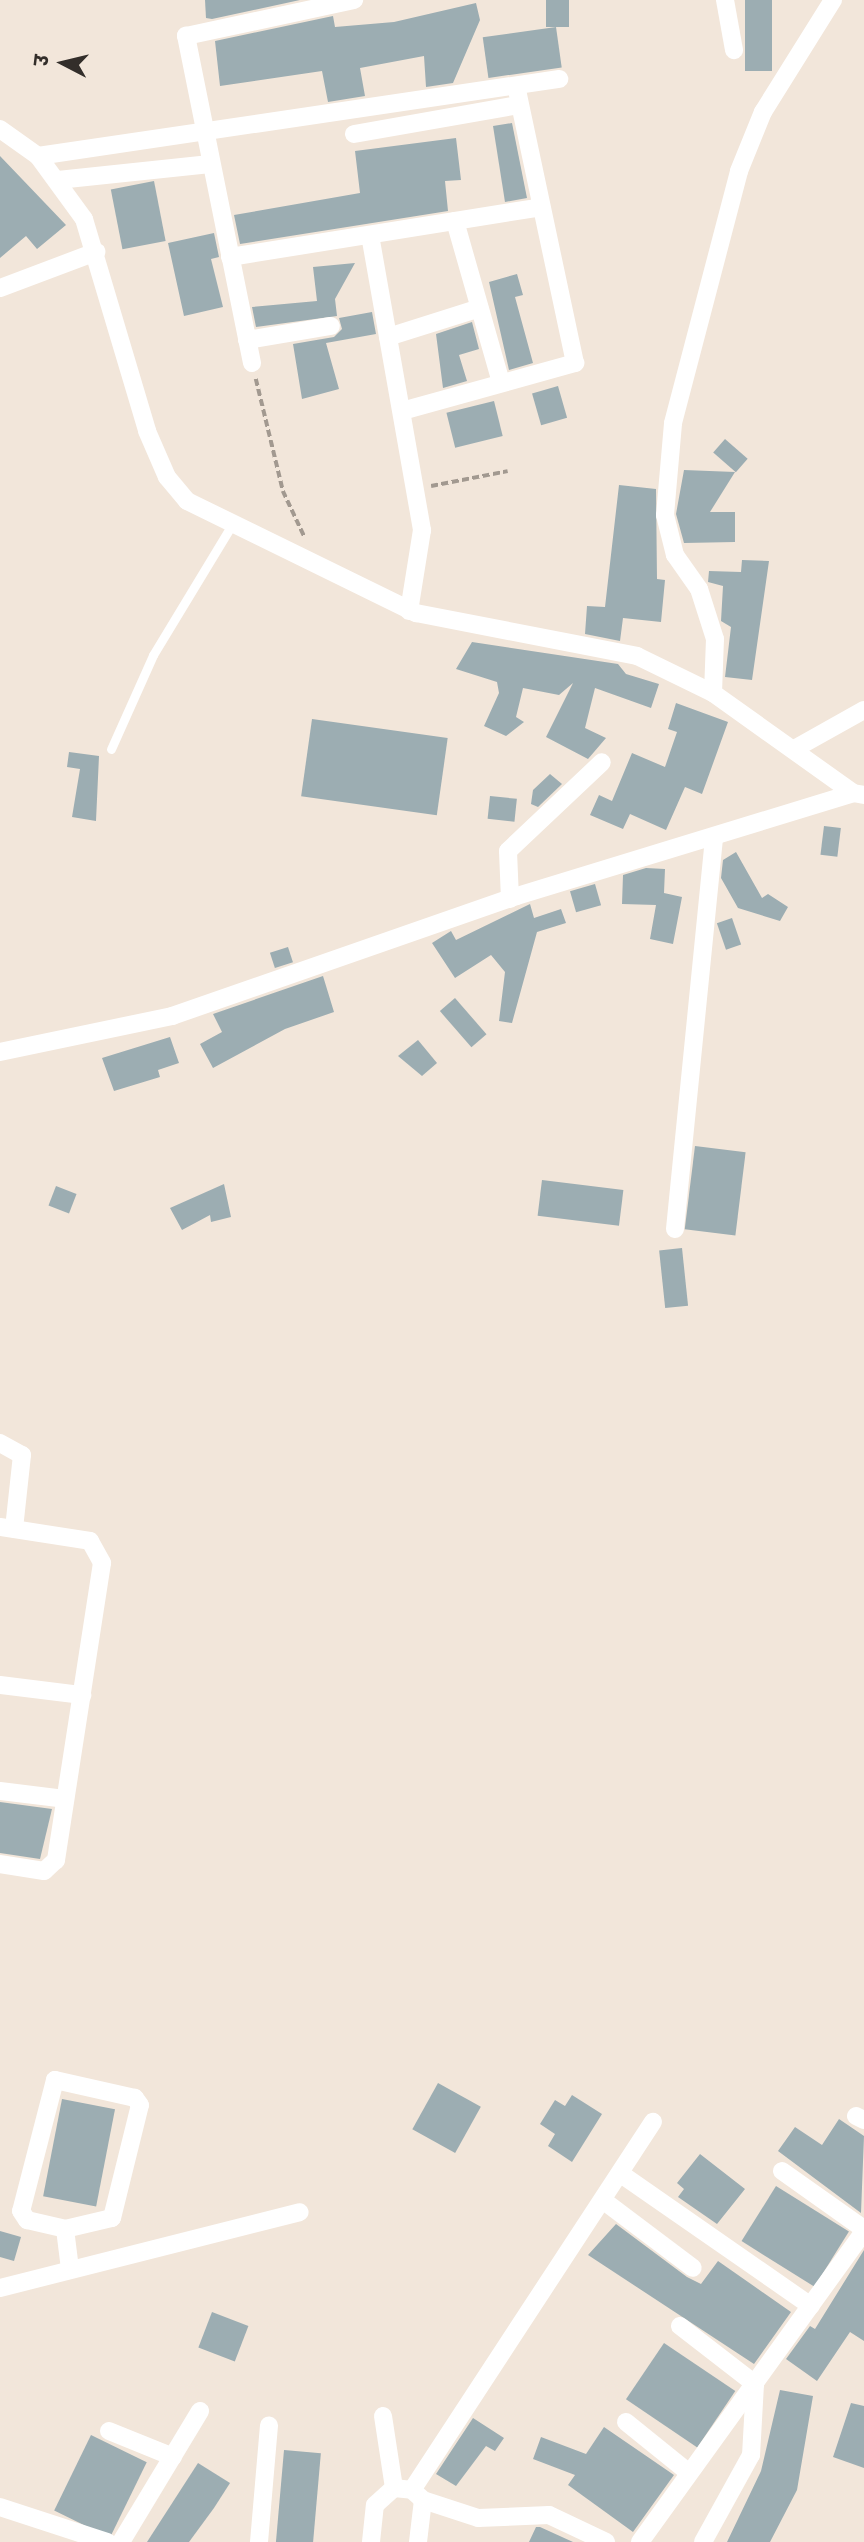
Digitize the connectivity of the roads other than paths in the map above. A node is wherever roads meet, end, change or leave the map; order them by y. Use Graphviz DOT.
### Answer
graph roads {
  1 [pos="354,0"];
  2 [pos="725,0"];
  3 [pos="833,0"];
  4 [pos="734,50"];
  5 [pos="559,79"];
  6 [pos="516,86"];
  7 [pos="519,105"];
  8 [pos="0,129"];
  9 [pos="203,131"];
  10 [pos="354,134"];
  11 [pos="38,156"];
  12 [pos="210,164"];
  13 [pos="58,180"];
  14 [pos="537,208"];
  15 [pos="456,221"];
  16 [pos="370,235"];
  17 [pos="96,252"];
  18 [pos="230,257"];
  19 [pos="0,288"];
  20 [pos="480,308"];
  21 [pos="331,326"];
  22 [pos="388,337"];
  23 [pos="247,340"];
  24 [pos="252,363"];
  25 [pos="501,383"];
  26 [pos="402,411"];
  27 [pos="231,526"];
  28 [pos="409,611"];
  29 [pos="713,693"];
  30 [pos="864,710"];
  31 [pos="796,747"];
  32 [pos="111,749"];
  33 [pos="602,762"];
  34 [pos="858,794"];
  35 [pos="714,839"];
  36 [pos="510,899"];
  37 [pos="0,1052"];
  38 [pos="675,1229"];
  39 [pos="0,1443"];
  40 [pos="4,1528"];
  41 [pos="0,1685"];
  42 [pos="82,1695"];
  43 [pos="0,1791"];
  44 [pos="65,1800"];
  45 [pos="0,1864"];
  46 [pos="653,2122"];
  47 [pos="782,2171"];
  48 [pos="621,2174"];
  49 [pos="604,2201"];
  50 [pos="300,2212"];
  51 [pos="65,2229"];
  52 [pos="864,2230"];
  53 [pos="693,2268"];
  54 [pos="70,2269"];
  55 [pos="0,2288"];
  56 [pos="811,2306"];
  57 [pos="680,2326"];
  58 [pos="755,2384"];
  59 [pos="200,2411"];
  60 [pos="383,2416"];
  61 [pos="626,2422"];
  62 [pos="269,2425"];
  63 [pos="108,2431"];
  64 [pos="173,2457"];
  65 [pos="688,2472"];
  66 [pos="410,2492"];
  67 [pos="0,2507"];
  68 [pos="107,2542"];
  69 [pos="121,2542"];
  70 [pos="259,2542"];
  71 [pos="371,2542"];
  72 [pos="418,2542"];
  73 [pos="606,2542"];
  74 [pos="640,2542"];
  75 [pos="703,2542"];
  1 -- 9 [label="street"];
  2 -- 4 [label="street"];
  3 -- 29 [label="street"];
  5 -- 6 [label="street"];
  6 -- 7 [label="street"];
  6 -- 9 [label="street"];
  7 -- 10 [label="street"];
  7 -- 14 [label="street"];
  8 -- 11 [label="street"];
  9 -- 11 [label="street"];
  9 -- 12 [label="street"];
  11 -- 13 [label="street"];
  12 -- 13 [label="street"];
  12 -- 18 [label="street"];
  13 -- 17 [label="street"];
  14 -- 15 [label="street"];
  14 -- 25 [label="street"];
  15 -- 16 [label="street"];
  15 -- 20 [label="street"];
  16 -- 18 [label="street"];
  16 -- 22 [label="street"];
  17 -- 19 [label="street"];
  17 -- 27 [label="street"];
  18 -- 23 [label="street"];
  20 -- 22 [label="street"];
  20 -- 25 [label="street"];
  21 -- 23 [label="street"];
  22 -- 26 [label="street"];
  23 -- 24 [label="street"];
  25 -- 26 [label="street"];
  26 -- 28 [label="street"];
  27 -- 28 [label="street"];
  27 -- 32 [label="lane"];
  28 -- 29 [label="street"];
  29 -- 31 [label="street"];
  30 -- 31 [label="street"];
  31 -- 34 [label="street"];
  33 -- 36 [label="street"];
  34 -- 35 [label="street"];
  35 -- 36 [label="street"];
  35 -- 38 [label="street"];
  36 -- 37 [label="street"];
  39 -- 40 [label="street"];
  40 -- 42 [label="street"];
  41 -- 42 [label="street"];
  42 -- 44 [label="street"];
  43 -- 44 [label="street"];
  44 -- 45 [label="street"];
  46 -- 48 [label="street"];
  47 -- 52 [label="street"];
  48 -- 49 [label="street"];
  48 -- 56 [label="street"];
  49 -- 53 [label="street"];
  49 -- 66 [label="street"];
  50 -- 54 [label="street"];
  51 -- 51 [label="street"];
  51 -- 54 [label="street"];
  52 -- 56 [label="street"];
  54 -- 55 [label="street"];
  56 -- 58 [label="street"];
  57 -- 58 [label="street"];
  58 -- 65 [label="street"];
  58 -- 75 [label="street"];
  59 -- 64 [label="street"];
  60 -- 66 [label="street"];
  61 -- 65 [label="street"];
  62 -- 70 [label="street"];
  63 -- 64 [label="street"];
  64 -- 69 [label="street"];
  65 -- 74 [label="street"];
  66 -- 71 [label="street"];
  66 -- 72 [label="street"];
  66 -- 73 [label="street"];
  67 -- 68 [label="street"];
}
